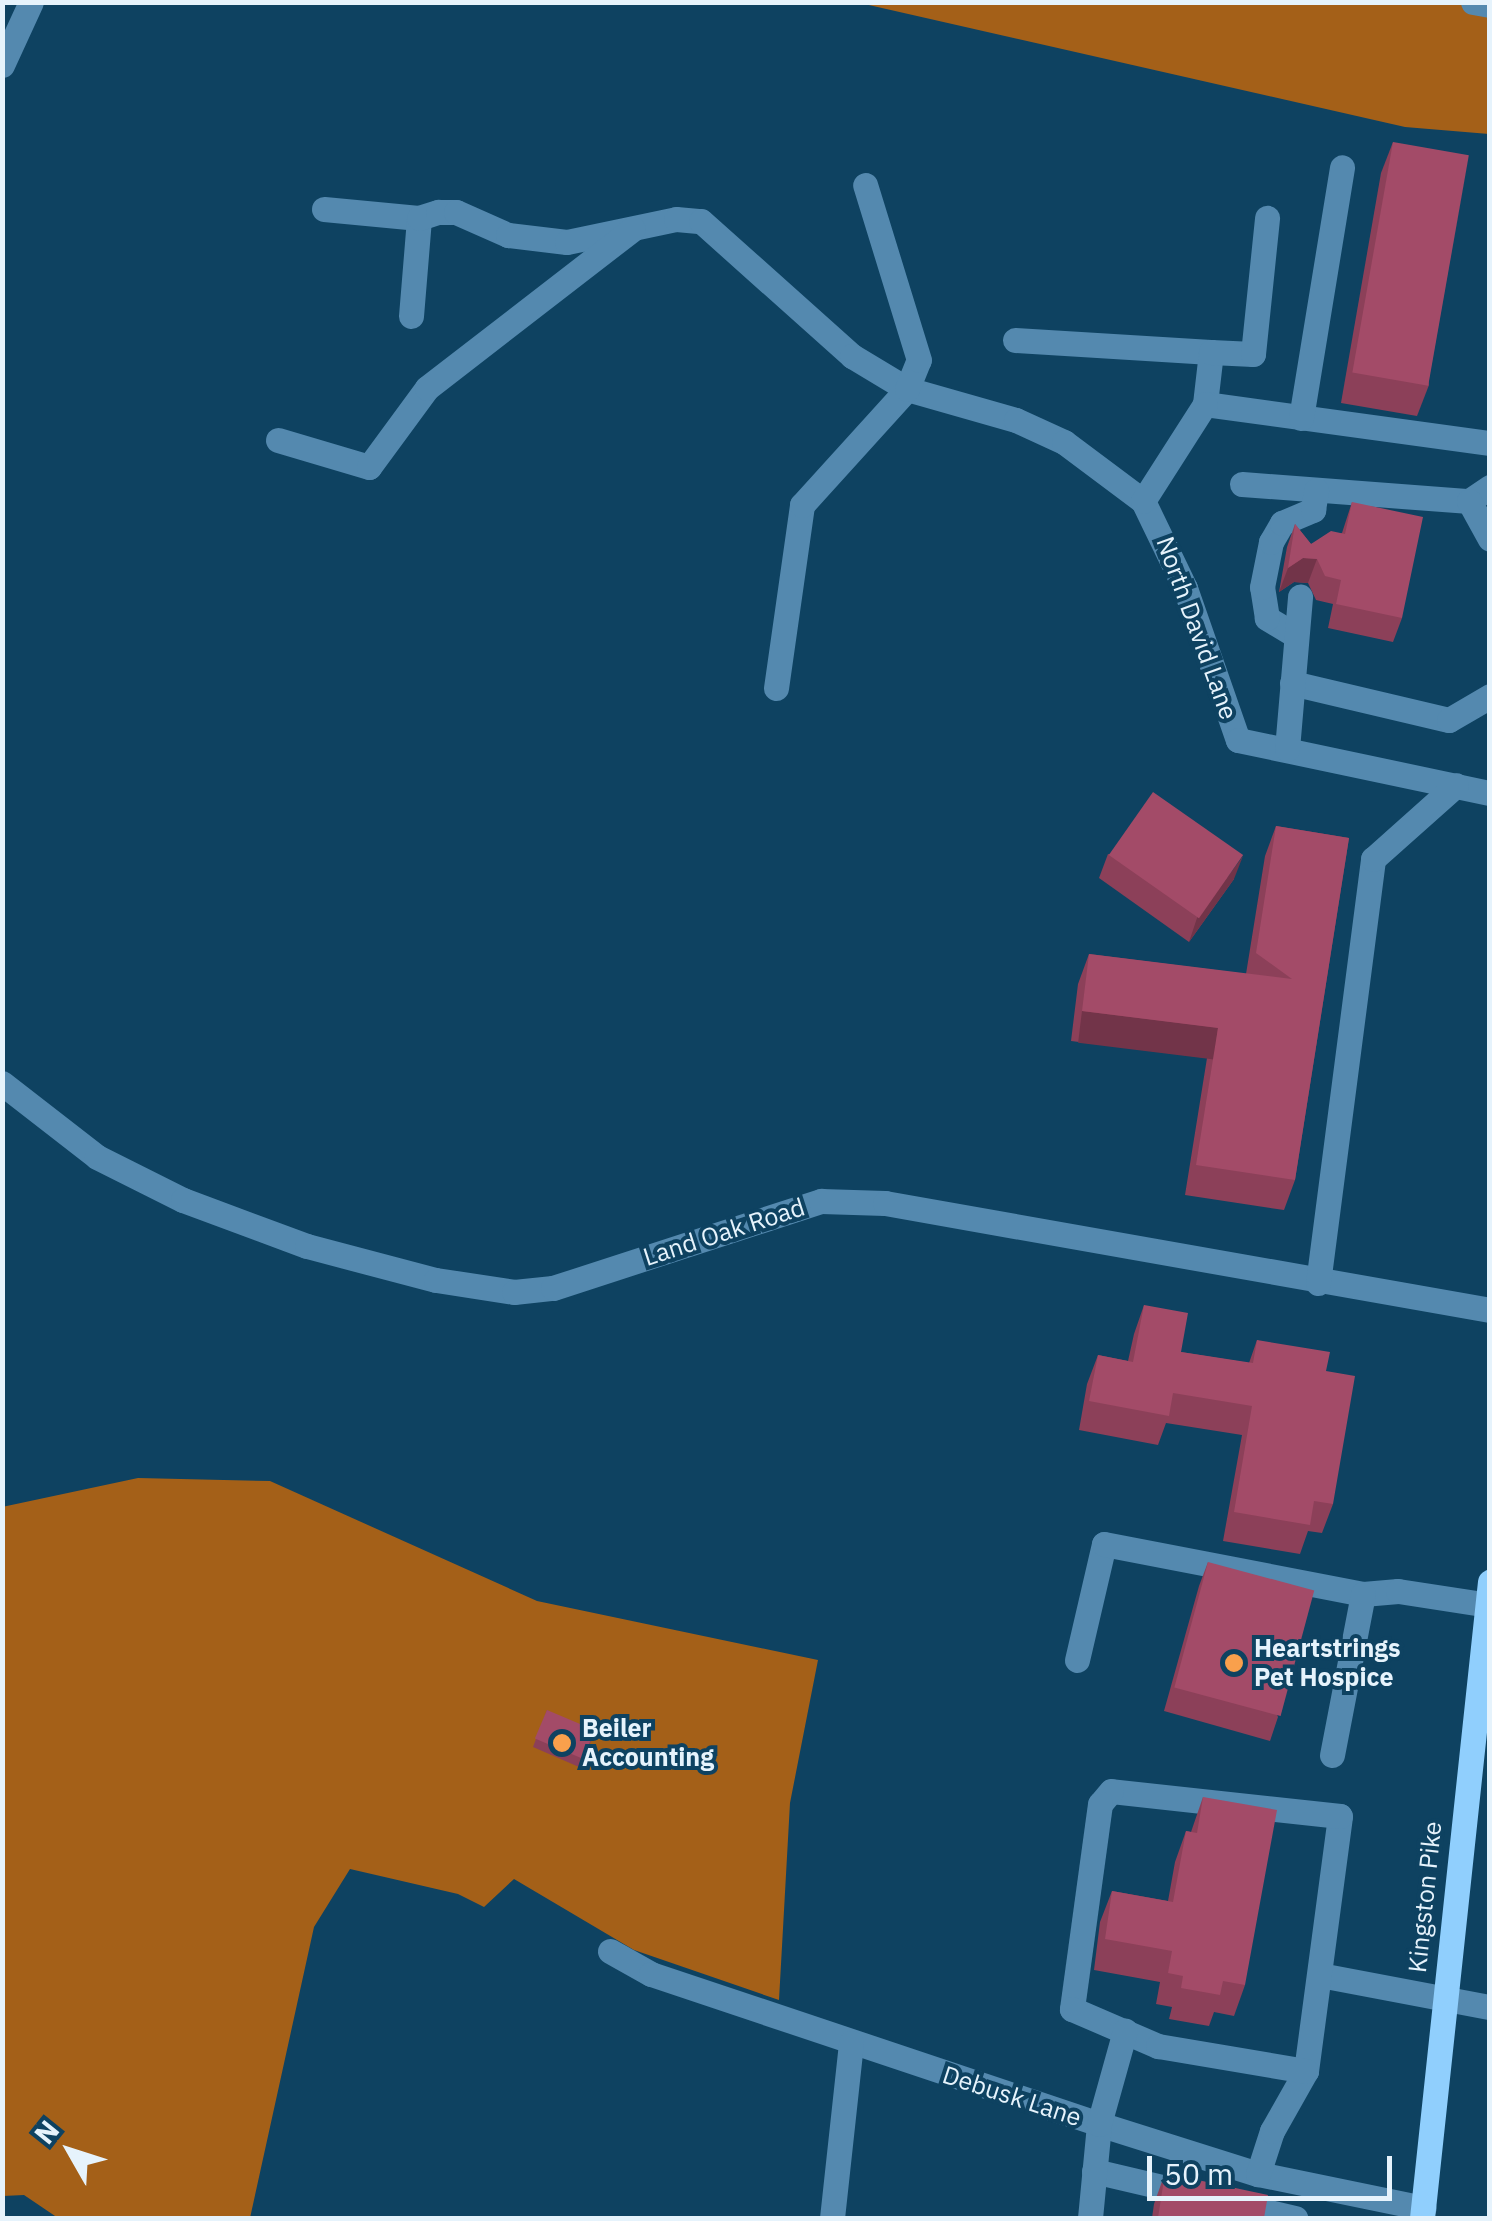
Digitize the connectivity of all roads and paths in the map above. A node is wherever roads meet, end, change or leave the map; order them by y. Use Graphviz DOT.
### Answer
graph roads {
  1 [pos="31,2"];
  2 [pos="1473,2"];
  3 [pos="1490,5"];
  4 [pos="2,66"];
  5 [pos="1342,167"];
  6 [pos="866,185"];
  7 [pos="324,209"];
  8 [pos="419,218"];
  9 [pos="1267,218"];
  10 [pos="636,226"];
  11 [pos="411,316"];
  12 [pos="1014,340"];
  13 [pos="1210,352"];
  14 [pos="906,389"];
  15 [pos="1205,404"];
  16 [pos="1302,418"];
  17 [pos="278,440"];
  18 [pos="1490,443"];
  19 [pos="1242,484"];
  20 [pos="1479,494"];
  21 [pos="1314,500"];
  22 [pos="1144,501"];
  23 [pos="1308,538"];
  24 [pos="1490,539"];
  25 [pos="1300,597"];
  26 [pos="1295,634"];
  27 [pos="1292,683"];
  28 [pos="776,688"];
  29 [pos="1490,696"];
  30 [pos="1287,750"];
  31 [pos="1456,784"];
  32 [pos="1490,793"];
  33 [pos="2,1083"];
  34 [pos="1318,1283"];
  35 [pos="1490,1310"];
  36 [pos="1364,1594"];
  37 [pos="1489,1597"];
  38 [pos="1077,1660"];
  39 [pos="1332,1755"];
  40 [pos="610,1950"];
  41 [pos="1320,1975"];
  42 [pos="1444,2001"];
  43 [pos="1490,2007"];
  44 [pos="1125,2032"];
  45 [pos="851,2044"];
  46 [pos="1306,2071"];
  47 [pos="1098,2124"];
  48 [pos="1094,2171"];
  49 [pos="1258,2174"];
  50 [pos="1305,2184"];
  51 [pos="1423,2213"];
  52 [pos="832,2218"];
  53 [pos="1090,2218"];
  54 [pos="1298,2218"];
  1 -- 4 [label="street"];
  2 -- 3 [label="street"];
  5 -- 16 [label="street"];
  6 -- 14 [label="street"];
  7 -- 8 [label="street"];
  8 -- 10 [label="street"];
  8 -- 11 [label="street"];
  9 -- 13 [label="street"];
  10 -- 14 [label="street"];
  10 -- 17 [label="street"];
  12 -- 13 [label="street"];
  13 -- 15 [label="street"];
  14 -- 22 [label="street"];
  14 -- 28 [label="street"];
  15 -- 16 [label="street"];
  15 -- 22 [label="street"];
  16 -- 18 [label="street"];
  19 -- 21 [label="street"];
  20 -- 21 [label="street"];
  20 -- 24 [label="street"];
  21 -- 23 [label="street"];
  21 -- 26 [label="street"];
  22 -- 30 [label="street, North David Lane"];
  25 -- 26 [label="street"];
  26 -- 27 [label="street"];
  27 -- 29 [label="street"];
  27 -- 30 [label="street"];
  30 -- 31 [label="street, North David Lane"];
  31 -- 32 [label="street, North David Lane"];
  31 -- 34 [label="street"];
  33 -- 34 [label="street, Land Oak Road"];
  34 -- 35 [label="street, Land Oak Road"];
  36 -- 37 [label="street"];
  36 -- 38 [label="street"];
  36 -- 39 [label="street"];
  37 -- 42 [label="main road, Kingston Pike"];
  40 -- 45 [label="street, Debusk Lane"];
  41 -- 42 [label="street"];
  41 -- 44 [label="street"];
  41 -- 46 [label="street"];
  42 -- 43 [label="street"];
  42 -- 51 [label="main road, Kingston Pike"];
  44 -- 46 [label="street"];
  44 -- 47 [label="street"];
  45 -- 47 [label="street, Debusk Lane"];
  45 -- 52 [label="street"];
  46 -- 49 [label="street"];
  47 -- 48 [label="street"];
  47 -- 49 [label="street, Debusk Lane"];
  48 -- 53 [label="street"];
  48 -- 54 [label="street"];
  49 -- 50 [label="street, Debusk Lane"];
  50 -- 51 [label="street, Debusk Lane"];
  50 -- 54 [label="street"];
}
